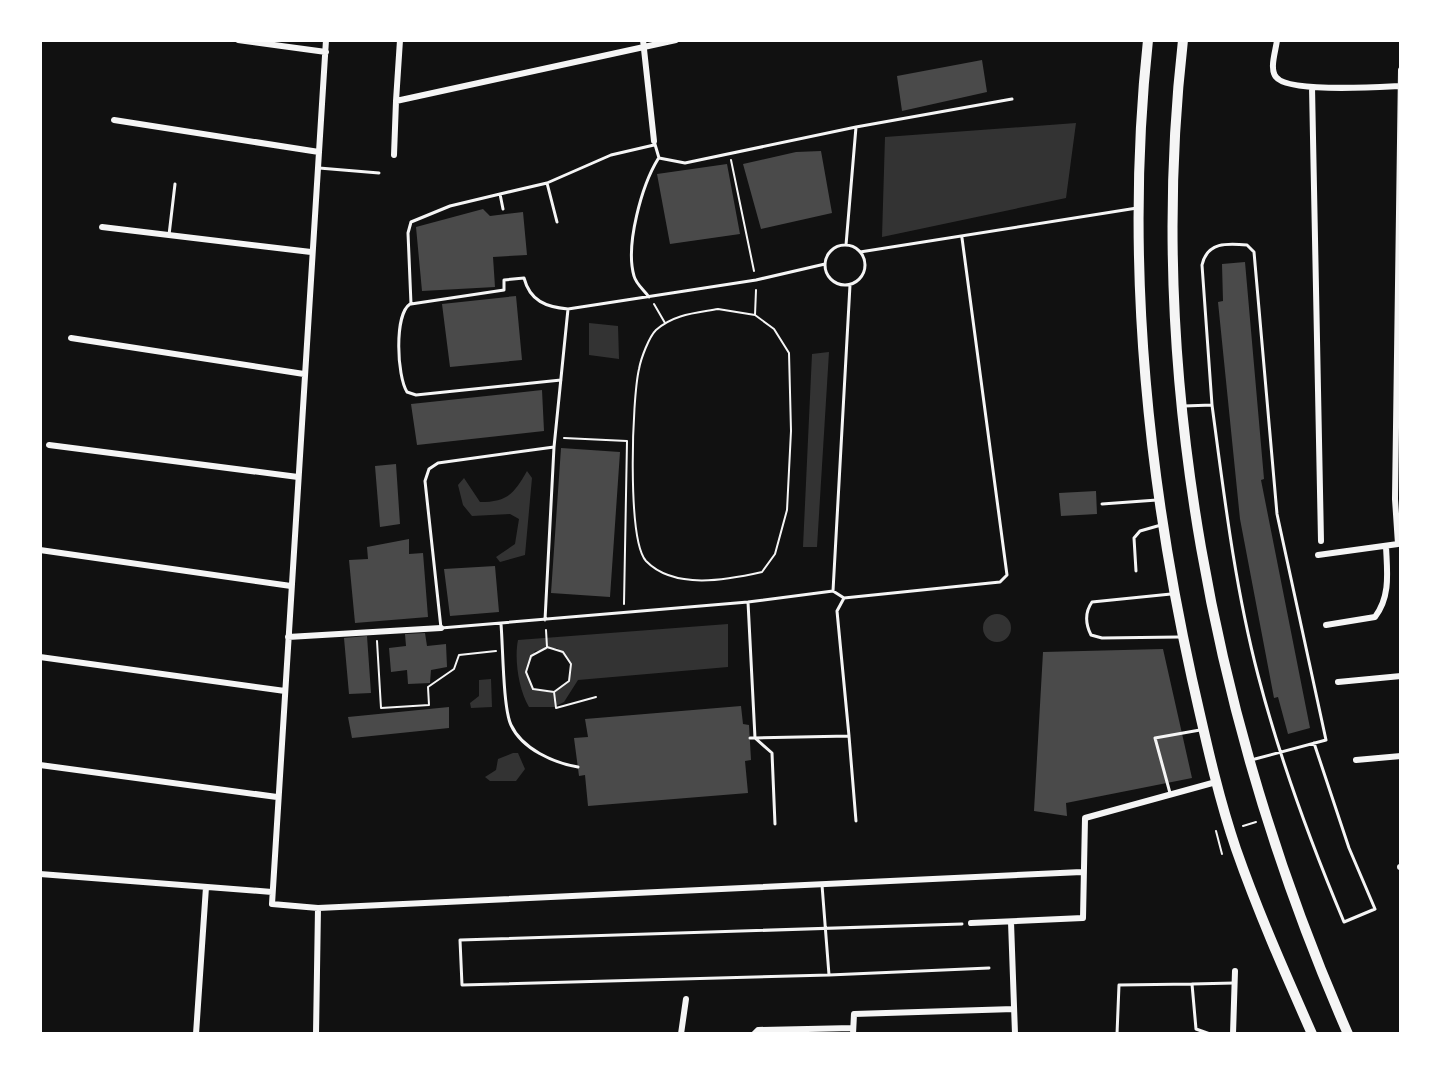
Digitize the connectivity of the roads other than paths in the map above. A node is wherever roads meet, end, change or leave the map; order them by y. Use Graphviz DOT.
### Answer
graph roads {
  1 [pos="238,40"];
  2 [pos="326,40"];
  3 [pos="400,40"];
  4 [pos="676,40"];
  5 [pos="1148,40"];
  6 [pos="1183,40"];
  7 [pos="1277,40"];
  8 [pos="644,44"];
  9 [pos="326,52"];
  10 [pos="1401,70"];
  11 [pos="1400,86"];
  12 [pos="1312,87"];
  13 [pos="1012,99"];
  14 [pos="396,101"];
  15 [pos="114,120"];
  16 [pos="856,127"];
  17 [pos="654,143"];
  18 [pos="319,152"];
  19 [pos="394,155"];
  20 [pos="659,158"];
  21 [pos="318,168"];
  22 [pos="379,173"];
  23 [pos="547,183"];
  24 [pos="175,184"];
  25 [pos="500,194"];
  26 [pos="1138,208"];
  27 [pos="503,209"];
  28 [pos="557,222"];
  29 [pos="102,227"];
  30 [pos="169,235"];
  31 [pos="962,238"];
  32 [pos="846,245"];
  33 [pos="311,252"];
  34 [pos="860,252"];
  35 [pos="825,264"];
  36 [pos="850,285"];
  37 [pos="649,297"];
  38 [pos="411,304"];
  39 [pos="568,309"];
  40 [pos="71,338"];
  41 [pos="304,374"];
  42 [pos="561,380"];
  43 [pos="1212,405"];
  44 [pos="1184,406"];
  45 [pos="49,445"];
  46 [pos="554,447"];
  47 [pos="298,477"];
  48 [pos="1398,499"];
  49 [pos="1161,500"];
  50 [pos="1102,504"];
  51 [pos="1163,524"];
  52 [pos="1321,541"];
  53 [pos="1400,544"];
  54 [pos="1386,546"];
  55 [pos="40,550"];
  56 [pos="1318,555"];
  57 [pos="1136,571"];
  58 [pos="291,586"];
  59 [pos="833,591"];
  60 [pos="1174,594"];
  61 [pos="844,598"];
  62 [pos="748,602"];
  63 [pos="545,620"];
  64 [pos="501,624"];
  65 [pos="1326,625"];
  66 [pos="441,628"];
  67 [pos="288,637"];
  68 [pos="1183,637"];
  69 [pos="40,657"];
  70 [pos="1401,676"];
  71 [pos="1338,682"];
  72 [pos="285,691"];
  73 [pos="1204,730"];
  74 [pos="849,736"];
  75 [pos="752,738"];
  76 [pos="1314,743"];
  77 [pos="1279,752"];
  78 [pos="1401,756"];
  79 [pos="1356,760"];
  80 [pos="1247,761"];
  81 [pos="40,765"];
  82 [pos="578,767"];
  83 [pos="1216,782"];
  84 [pos="1170,793"];
  85 [pos="277,797"];
  86 [pos="856,821"];
  87 [pos="775,824"];
  88 [pos="1082,872"];
  89 [pos="40,874"];
  90 [pos="822,884"];
  91 [pos="206,887"];
  92 [pos="272,892"];
  93 [pos="318,908"];
  94 [pos="1011,922"];
  95 [pos="971,923"];
  96 [pos="962,924"];
  97 [pos="825,929"];
  98 [pos="989,968"];
  99 [pos="1235,971"];
  100 [pos="829,975"];
  101 [pos="1234,983"];
  102 [pos="1192,984"];
  103 [pos="686,999"];
  104 [pos="1014,1009"];
  105 [pos="853,1031"];
  106 [pos="196,1034"];
  107 [pos="316,1034"];
  108 [pos="681,1034"];
  109 [pos="754,1034"];
  110 [pos="1015,1034"];
  111 [pos="1117,1034"];
  112 [pos="1210,1034"];
  113 [pos="1233,1034"];
  114 [pos="1312,1034"];
  115 [pos="1348,1034"];
  1 -- 9 [label="street"];
  2 -- 9 [label="street"];
  3 -- 14 [label="street"];
  4 -- 8 [label="street"];
  5 -- 26 [label="main road"];
  6 -- 44 [label="main road"];
  7 -- 12 [label="street"];
  8 -- 14 [label="street"];
  8 -- 17 [label="street"];
  9 -- 18 [label="street"];
  10 -- 11 [label="street"];
  11 -- 12 [label="street"];
  11 -- 48 [label="street"];
  12 -- 52 [label="street"];
  13 -- 16 [label="lane"];
  14 -- 19 [label="street"];
  15 -- 18 [label="street"];
  16 -- 20 [label="lane"];
  16 -- 32 [label="lane"];
  17 -- 20 [label="lane"];
  17 -- 23 [label="lane"];
  18 -- 21 [label="street"];
  20 -- 37 [label="lane"];
  21 -- 22 [label="lane"];
  21 -- 33 [label="street"];
  23 -- 25 [label="lane"];
  23 -- 28 [label="lane"];
  24 -- 30 [label="lane"];
  25 -- 27 [label="lane"];
  25 -- 38 [label="lane"];
  26 -- 31 [label="lane"];
  26 -- 49 [label="main road"];
  29 -- 30 [label="street"];
  30 -- 33 [label="street"];
  31 -- 34 [label="lane"];
  31 -- 61 [label="lane"];
  32 -- 34 [label="lane"];
  32 -- 35 [label="lane"];
  33 -- 41 [label="street"];
  34 -- 36 [label="lane"];
  35 -- 36 [label="lane"];
  35 -- 37 [label="lane"];
  36 -- 59 [label="lane"];
  37 -- 39 [label="lane"];
  38 -- 39 [label="lane"];
  38 -- 42 [label="lane"];
  39 -- 42 [label="lane"];
  40 -- 41 [label="street"];
  41 -- 47 [label="street"];
  42 -- 46 [label="lane"];
  43 -- 44 [label="lane"];
  43 -- 76 [label="lane"];
  43 -- 77 [label="lane"];
  44 -- 80 [label="main road"];
  45 -- 47 [label="street"];
  46 -- 63 [label="lane"];
  46 -- 66 [label="lane"];
  47 -- 58 [label="street"];
  48 -- 53 [label="street"];
  49 -- 50 [label="lane"];
  49 -- 51 [label="main road"];
  51 -- 57 [label="lane"];
  51 -- 60 [label="main road"];
  53 -- 54 [label="street"];
  54 -- 56 [label="street"];
  54 -- 65 [label="street"];
  55 -- 58 [label="street"];
  58 -- 67 [label="street"];
  59 -- 61 [label="lane"];
  59 -- 62 [label="lane"];
  60 -- 68 [label="main road"];
  60 -- 68 [label="lane"];
  61 -- 74 [label="lane"];
  62 -- 63 [label="lane"];
  62 -- 75 [label="lane"];
  63 -- 64 [label="lane"];
  64 -- 66 [label="lane"];
  64 -- 82 [label="lane"];
  66 -- 67 [label="street"];
  67 -- 72 [label="street"];
  68 -- 73 [label="main road"];
  69 -- 72 [label="street"];
  70 -- 71 [label="street"];
  72 -- 85 [label="street"];
  73 -- 83 [label="main road"];
  73 -- 84 [label="lane"];
  74 -- 75 [label="lane"];
  74 -- 86 [label="lane"];
  75 -- 87 [label="lane"];
  76 -- 77 [label="lane"];
  76 -- 77 [label="lane"];
  77 -- 80 [label="lane"];
  78 -- 79 [label="street"];
  80 -- 115 [label="main road"];
  81 -- 85 [label="street"];
  83 -- 84 [label="street"];
  83 -- 114 [label="main road"];
  84 -- 88 [label="street"];
  85 -- 92 [label="street"];
  88 -- 90 [label="street"];
  88 -- 94 [label="street"];
  89 -- 91 [label="street"];
  90 -- 93 [label="street"];
  90 -- 97 [label="lane"];
  91 -- 92 [label="street"];
  91 -- 106 [label="street"];
  92 -- 93 [label="street"];
  93 -- 107 [label="street"];
  94 -- 95 [label="street"];
  94 -- 104 [label="street"];
  96 -- 97 [label="lane"];
  97 -- 100 [label="lane"];
  97 -- 100 [label="lane"];
  98 -- 100 [label="lane"];
  99 -- 101 [label="street"];
  101 -- 102 [label="lane"];
  101 -- 113 [label="street"];
  102 -- 111 [label="lane"];
  102 -- 112 [label="lane"];
  103 -- 108 [label="street"];
  104 -- 105 [label="street"];
  104 -- 110 [label="street"];
  105 -- 109 [label="street"];
}
